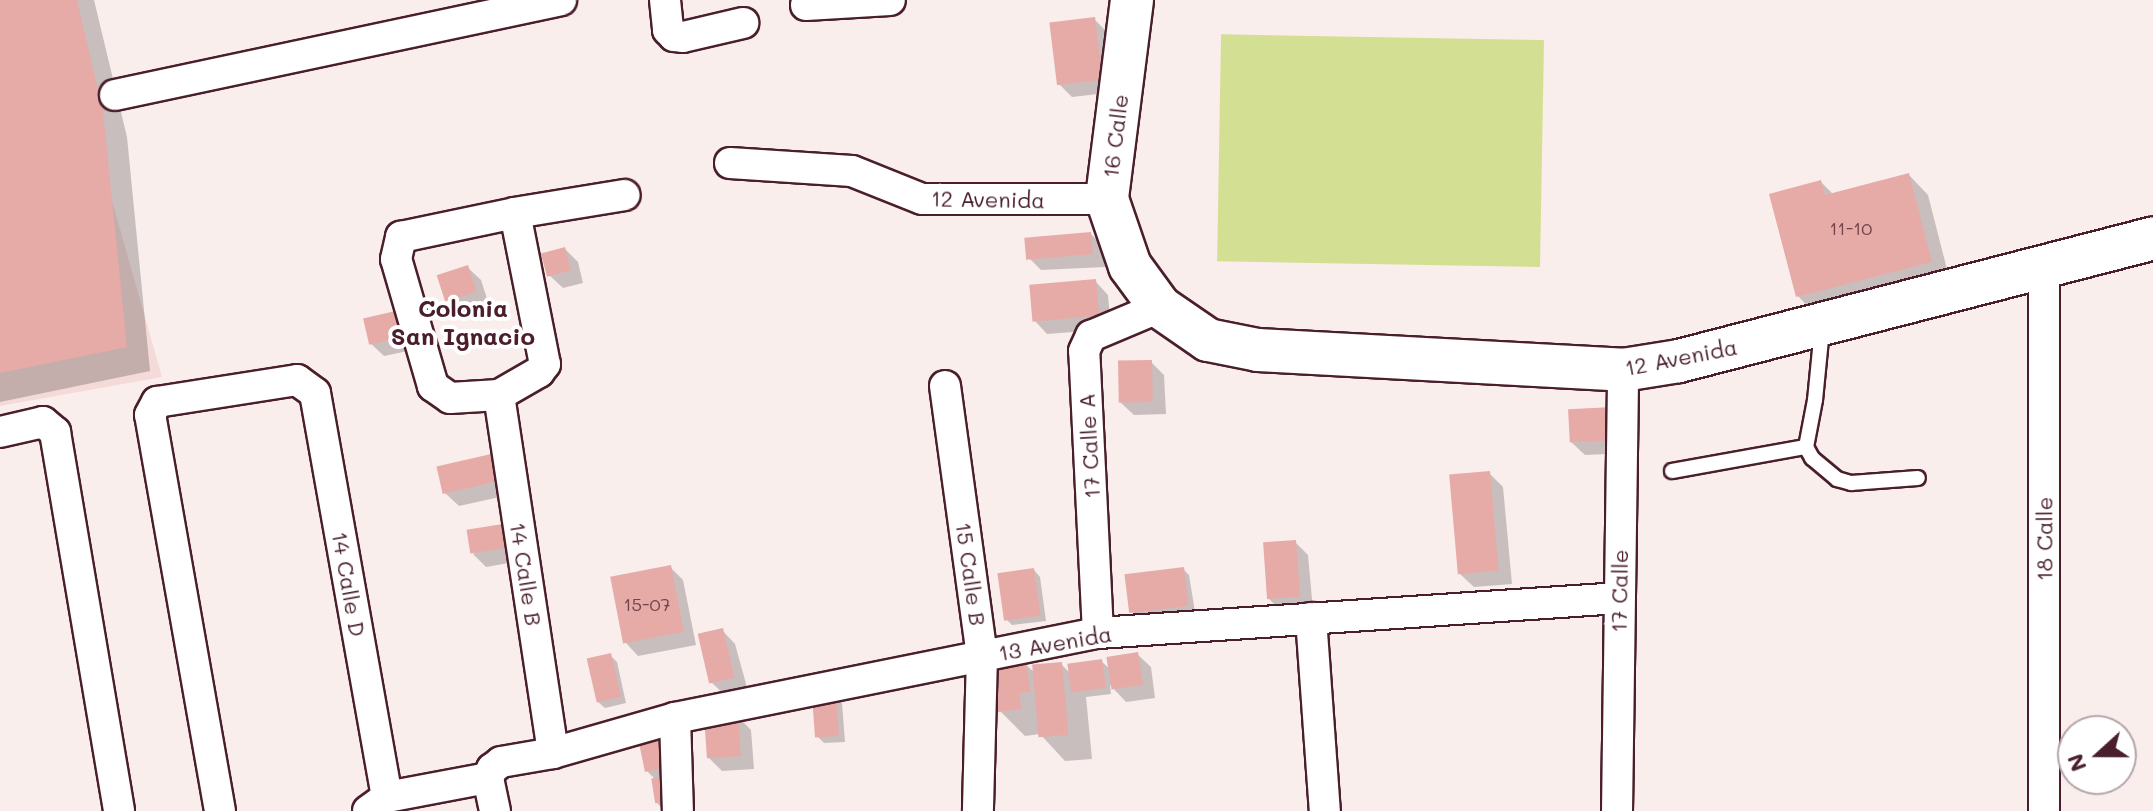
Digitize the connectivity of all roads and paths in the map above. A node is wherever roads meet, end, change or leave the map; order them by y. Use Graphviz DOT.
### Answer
graph roads {
  1 [pos="561,0"];
  2 [pos="665,0"];
  3 [pos="890,0"];
  4 [pos="1132,0"];
  5 [pos="806,5"];
  6 [pos="743,23"];
  7 [pos="115,95"];
  8 [pos="730,163"];
  9 [pos="625,195"];
  10 [pos="1107,199"];
  11 [pos="515,213"];
  12 [pos="2153,238"];
  13 [pos="2044,267"];
  14 [pos="1160,307"];
  15 [pos="1823,324"];
  16 [pos="1623,370"];
  17 [pos="945,386"];
  18 [pos="499,395"];
  19 [pos="0,432"];
  20 [pos="1806,447"];
  21 [pos="1672,471"];
  22 [pos="1918,478"];
  23 [pos="1619,598"];
  24 [pos="1311,618"];
  25 [pos="1098,633"];
  26 [pos="982,655"];
  27 [pos="675,718"];
  28 [pos="553,753"];
  29 [pos="495,770"];
  30 [pos="378,804"];
  31 [pos="119,811"];
  32 [pos="220,811"];
  33 [pos="495,811"];
  34 [pos="678,811"];
  35 [pos="978,811"];
  36 [pos="1325,811"];
  37 [pos="1617,811"];
  38 [pos="2044,811"];
  1 -- 7 [label="street"];
  2 -- 6 [label="street"];
  3 -- 5 [label="street"];
  4 -- 10 [label="main road, 16 Calle"];
  8 -- 10 [label="street, 12 Avenida"];
  9 -- 11 [label="street"];
  10 -- 14 [label="main road, 16 Calle"];
  11 -- 18 [label="street"];
  11 -- 18 [label="street"];
  12 -- 13 [label="main road, 12 Avenida"];
  13 -- 15 [label="main road, 12 Avenida"];
  13 -- 38 [label="street, 18 Calle"];
  14 -- 16 [label="main road, 12 Avenida"];
  14 -- 25 [label="street, 17 Calle A"];
  15 -- 16 [label="main road, 12 Avenida"];
  15 -- 20 [label="lane"];
  16 -- 23 [label="street, 17 Calle"];
  17 -- 26 [label="street, 15 Calle B"];
  18 -- 28 [label="street, 14 Calle B"];
  19 -- 31 [label="street"];
  20 -- 21 [label="lane"];
  20 -- 22 [label="lane"];
  23 -- 24 [label="street, 13 Avenida"];
  23 -- 37 [label="street, 17 Calle"];
  24 -- 25 [label="street, 13 Avenida"];
  24 -- 36 [label="street"];
  25 -- 26 [label="street, 13 Avenida"];
  26 -- 27 [label="street, 13 Avenida"];
  26 -- 35 [label="street, 15 Calle B"];
  27 -- 28 [label="street, 13 Avenida"];
  27 -- 34 [label="street"];
  28 -- 29 [label="street, 13 Avenida"];
  29 -- 30 [label="street, 13 Avenida"];
  29 -- 33 [label="street"];
  30 -- 32 [label="street, 14 Calle D"];
}
